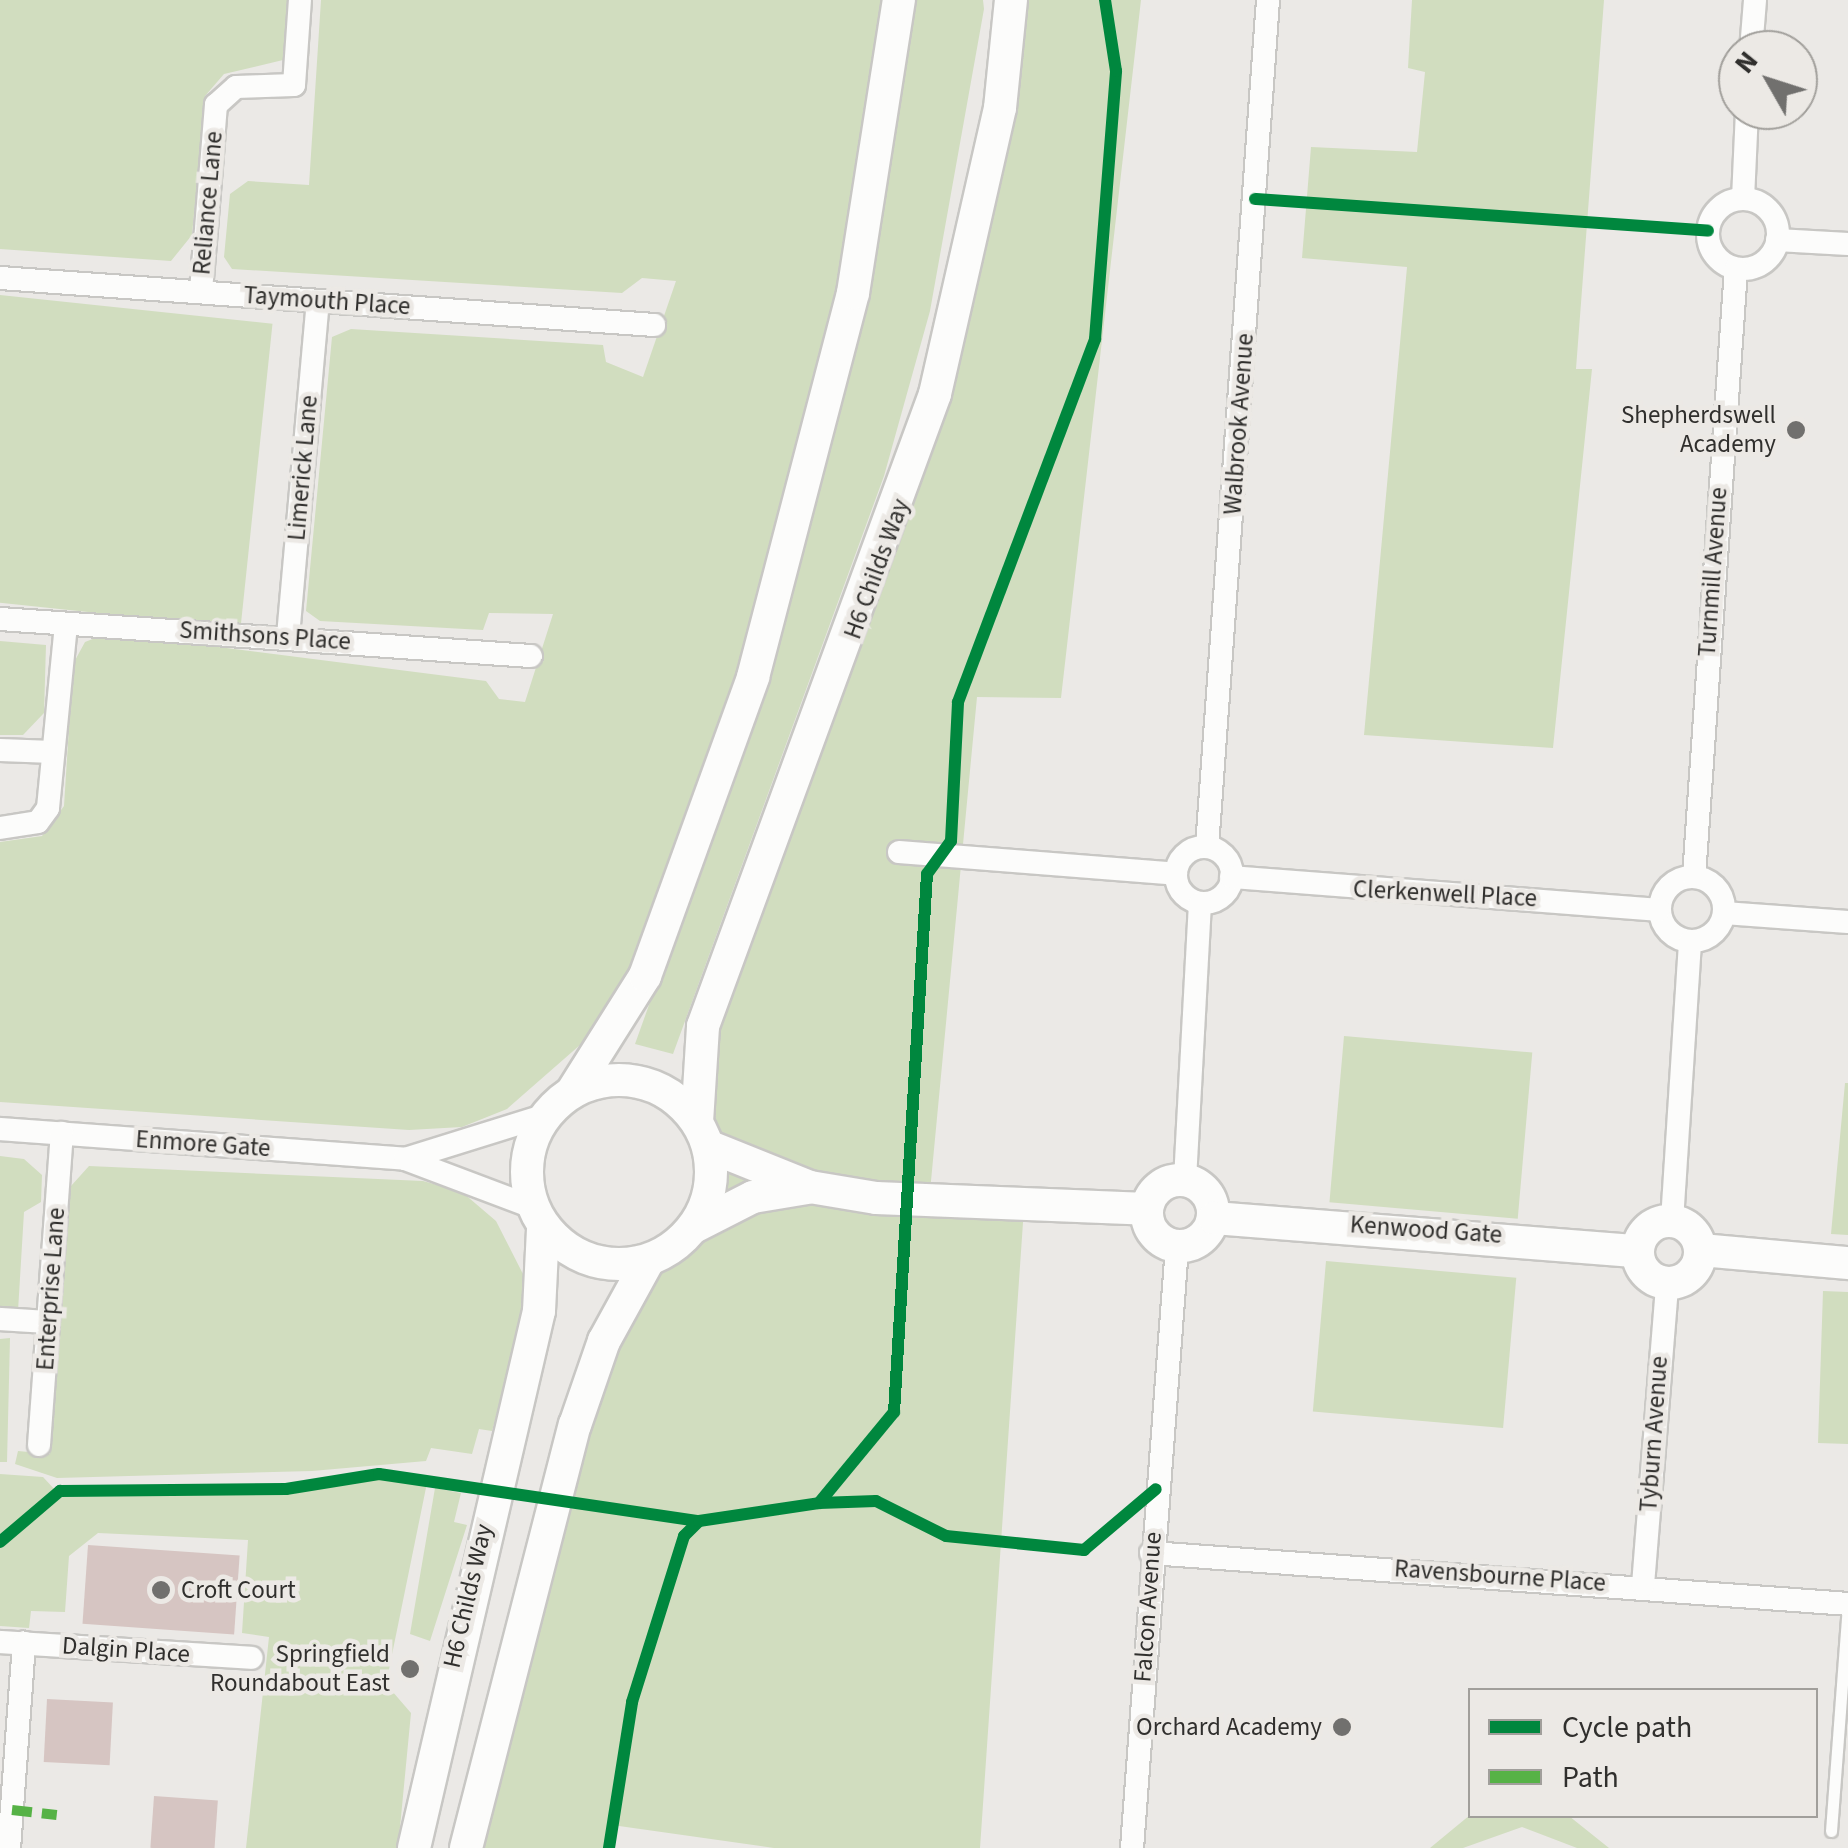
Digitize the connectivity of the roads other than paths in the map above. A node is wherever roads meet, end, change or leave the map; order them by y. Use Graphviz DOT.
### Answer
graph roads {
  1 [pos="300,0"];
  2 [pos="899,0"];
  3 [pos="1011,0"];
  4 [pos="1268,0"];
  5 [pos="1755,0"];
  6 [pos="1753,30"];
  7 [pos="1746,130"];
  8 [pos="1742,199"];
  9 [pos="1777,240"];
  10 [pos="1848,244"];
  11 [pos="1736,268"];
  12 [pos="0,278"];
  13 [pos="201,291"];
  14 [pos="318,300"];
  15 [pos="654,325"];
  16 [pos="0,618"];
  17 [pos="66,624"];
  18 [pos="288,636"];
  19 [pos="530,656"];
  20 [pos="0,750"];
  21 [pos="53,752"];
  22 [pos="0,828"];
  23 [pos="1207,847"];
  24 [pos="899,852"];
  25 [pos="1176,874"];
  26 [pos="1694,876"];
  27 [pos="1232,877"];
  28 [pos="1200,903"];
  29 [pos="1659,910"];
  30 [pos="1724,914"];
  31 [pos="1848,922"];
  32 [pos="1690,942"];
  33 [pos="572,1092"];
  34 [pos="546,1115"];
  35 [pos="0,1129"];
  36 [pos="62,1134"];
  37 [pos="702,1134"];
  38 [pos="405,1159"];
  39 [pos="1184,1180"];
  40 [pos="810,1187"];
  41 [pos="1147,1209"];
  42 [pos="538,1217"];
  43 [pos="1214,1218"];
  44 [pos="1672,1220"];
  45 [pos="694,1227"];
  46 [pos="1177,1247"];
  47 [pos="1701,1250"];
  48 [pos="1638,1251"];
  49 [pos="648,1261"];
  50 [pos="1848,1263"];
  51 [pos="1667,1284"];
  52 [pos="0,1319"];
  53 [pos="48,1322"];
  54 [pos="39,1445"];
  55 [pos="1151,1552"];
  56 [pos="1643,1584"];
  57 [pos="1848,1604"];
  58 [pos="12,1642"];
  59 [pos="251,1658"];
  60 [pos="1831,1831"];
  61 [pos="9,1848"];
  62 [pos="414,1848"];
  63 [pos="466,1848"];
  64 [pos="1132,1848"];
  1 -- 13 [label="street, Reliance Lane"];
  2 -- 33 [label="street"];
  3 -- 37 [label="street, H6 Childs Way"];
  4 -- 23 [label="street, Walbrook Avenue"];
  5 -- 6 [label="street"];
  7 -- 8 [label="street"];
  8 -- 9 [label="street"];
  8 -- 11 [label="street"];
  9 -- 10 [label="street"];
  9 -- 11 [label="street"];
  11 -- 26 [label="street, Turnmill Avenue"];
  12 -- 13 [label="street, Taymouth Place"];
  13 -- 14 [label="street, Taymouth Place"];
  14 -- 15 [label="street, Taymouth Place"];
  14 -- 18 [label="street, Limerick Lane"];
  16 -- 17 [label="street, Smithsons Place"];
  17 -- 18 [label="street, Smithsons Place"];
  17 -- 21 [label="street"];
  18 -- 19 [label="street, Smithsons Place"];
  20 -- 21 [label="street"];
  21 -- 22 [label="street"];
  23 -- 25 [label="street"];
  23 -- 27 [label="street"];
  24 -- 25 [label="street"];
  25 -- 28 [label="street"];
  26 -- 29 [label="street"];
  26 -- 30 [label="street"];
  27 -- 28 [label="street"];
  27 -- 29 [label="street, Clerkenwell Place"];
  28 -- 39 [label="street"];
  29 -- 32 [label="street"];
  30 -- 31 [label="street"];
  30 -- 32 [label="street"];
  32 -- 44 [label="street"];
  33 -- 34 [label="street"];
  33 -- 37 [label="street"];
  34 -- 38 [label="street, Enmore Gate"];
  34 -- 42 [label="street"];
  35 -- 36 [label="street, Enmore Gate"];
  36 -- 38 [label="street, Enmore Gate"];
  36 -- 53 [label="street, Enterprise Lane"];
  37 -- 40 [label="street"];
  37 -- 45 [label="street"];
  38 -- 42 [label="street, Enmore Gate"];
  39 -- 41 [label="street"];
  39 -- 43 [label="street"];
  40 -- 41 [label="street"];
  40 -- 45 [label="street"];
  41 -- 46 [label="street"];
  42 -- 49 [label="street"];
  42 -- 62 [label="street, H6 Childs Way"];
  43 -- 46 [label="street"];
  43 -- 48 [label="street, Kenwood Gate"];
  44 -- 47 [label="street"];
  44 -- 48 [label="street"];
  45 -- 49 [label="street"];
  46 -- 55 [label="street, Falcon Avenue"];
  47 -- 50 [label="street"];
  47 -- 51 [label="street"];
  48 -- 51 [label="street"];
  49 -- 63 [label="street"];
  51 -- 56 [label="street, Tyburn Avenue"];
  52 -- 53 [label="street"];
  53 -- 54 [label="street, Enterprise Lane"];
  55 -- 56 [label="street, Ravensbourne Place"];
  55 -- 64 [label="street, Falcon Avenue"];
  56 -- 57 [label="street, Ravensbourne Place"];
  57 -- 60 [label="lane"];
  58 -- 59 [label="street, Dalgin Place"];
  58 -- 61 [label="street"];
}
